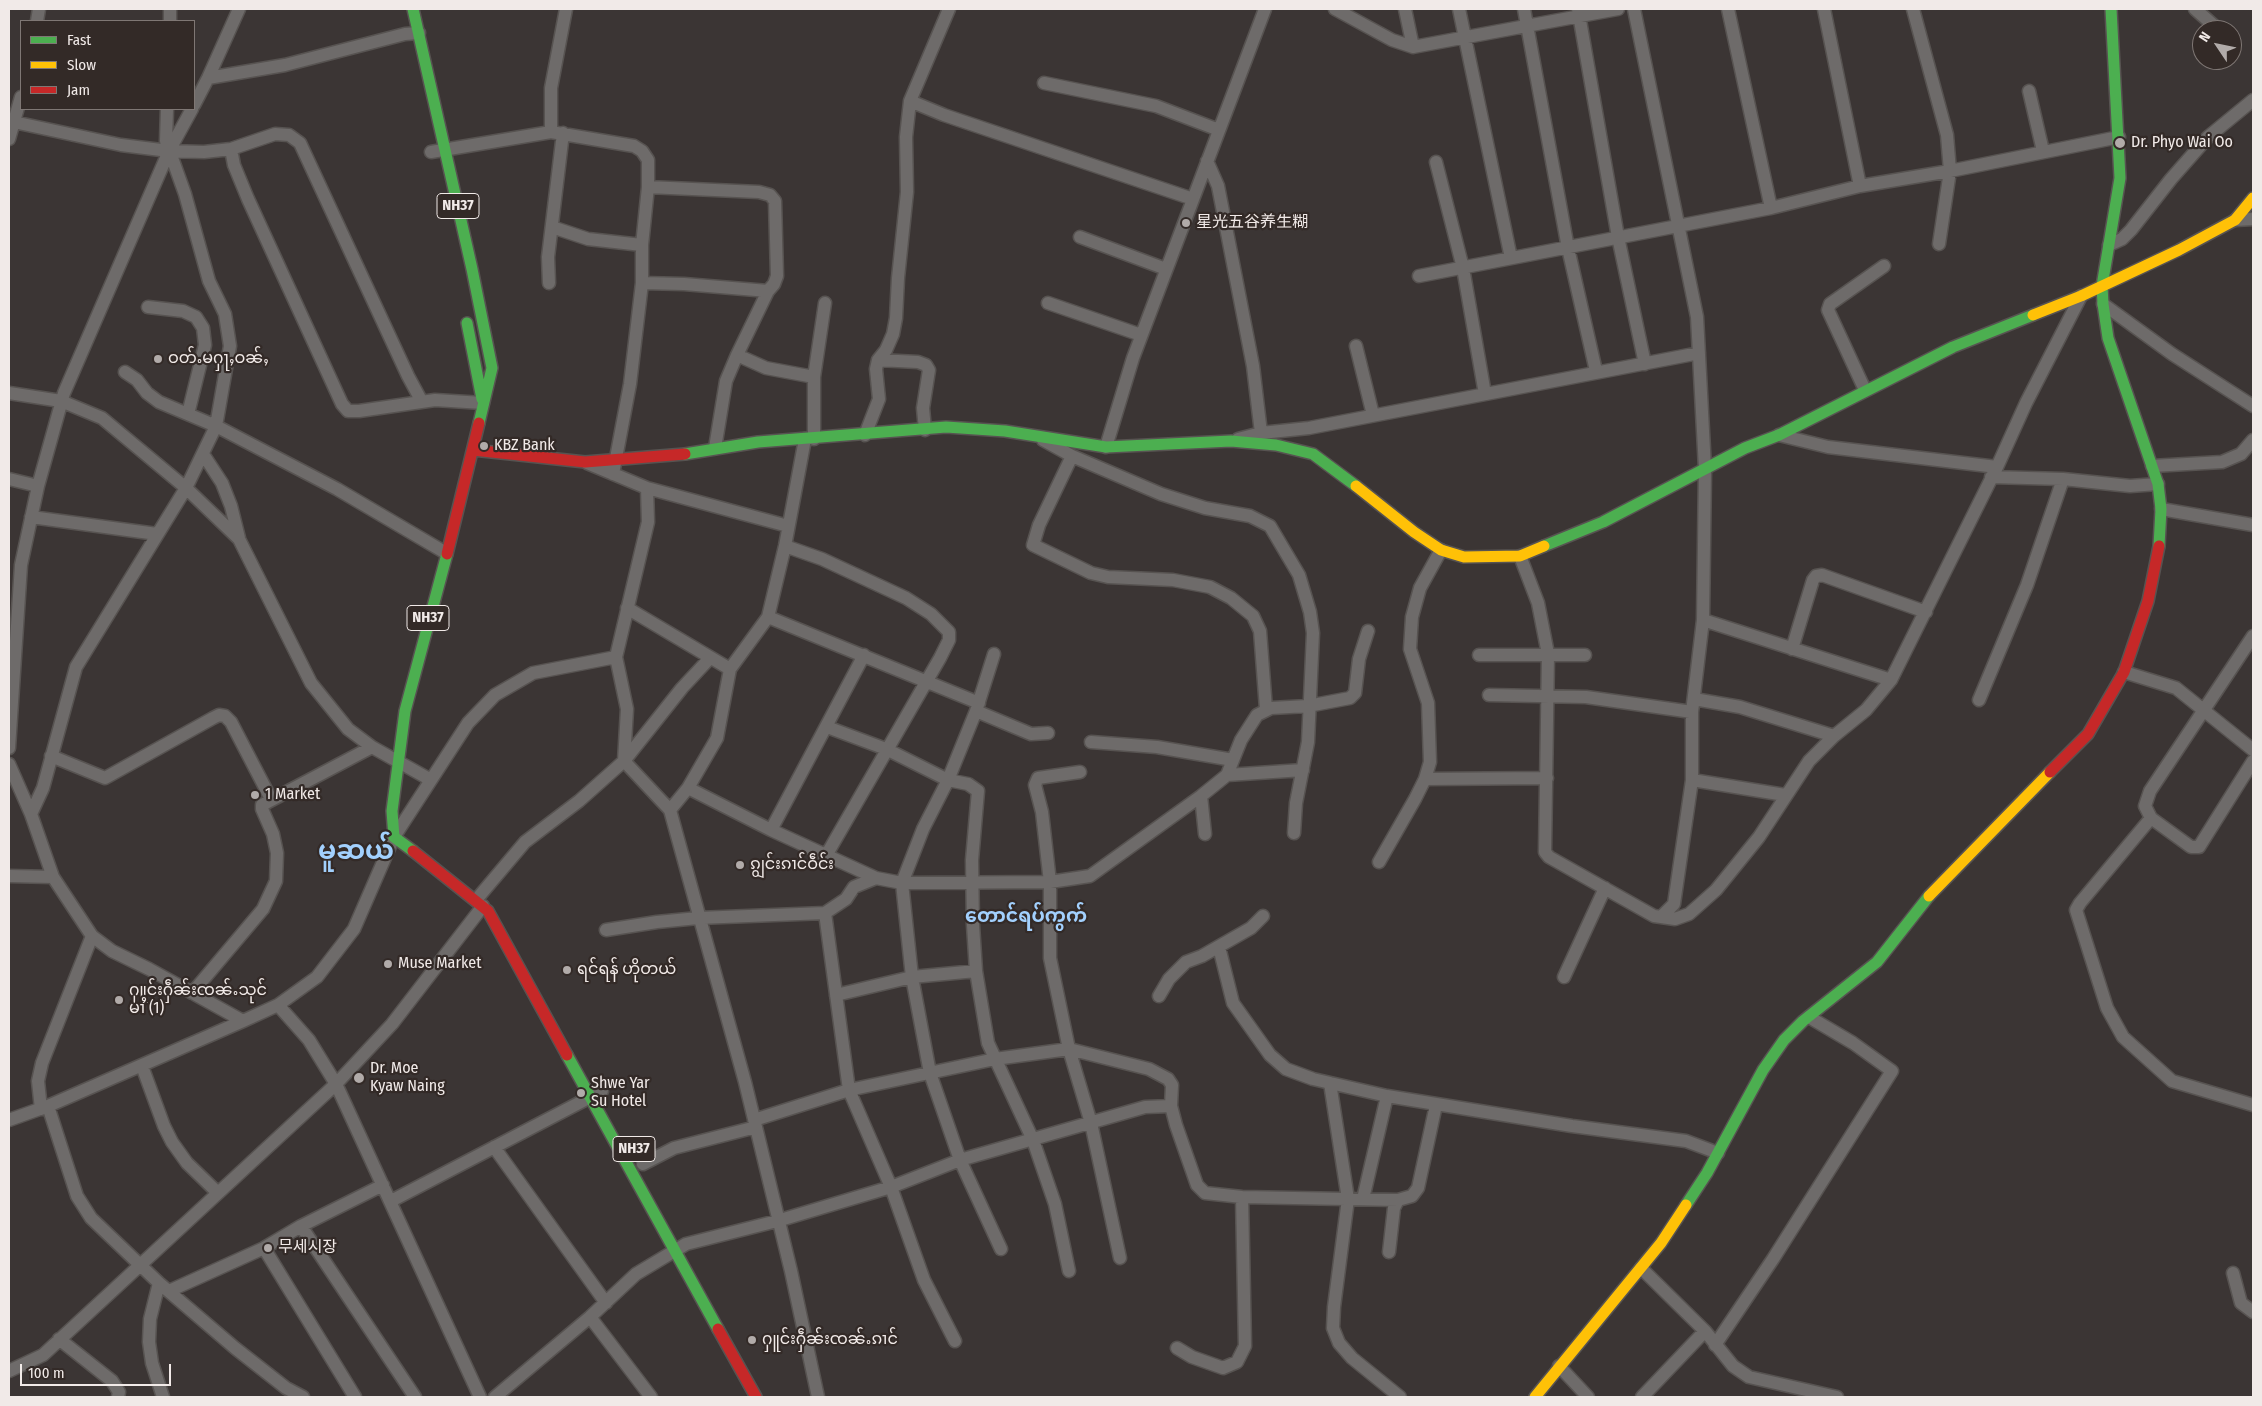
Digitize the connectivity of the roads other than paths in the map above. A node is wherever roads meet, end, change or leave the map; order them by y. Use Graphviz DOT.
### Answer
graph roads {
  1 [pos="239,9"];
  2 [pos="413,9"];
  3 [pos="566,9"];
  4 [pos="949,9"];
  5 [pos="1264,9"];
  6 [pos="1335,9"];
  7 [pos="1405,9"];
  8 [pos="1459,9"];
  9 [pos="1524,9"];
  10 [pos="1618,9"];
  11 [pos="1634,9"];
  12 [pos="1728,9"];
  13 [pos="1824,9"];
  14 [pos="1913,9"];
  15 [pos="2111,9"];
  16 [pos="2195,9"];
  17 [pos="1578,12"];
  18 [pos="1356,15"];
  19 [pos="2208,20"];
  20 [pos="1527,26"];
  21 [pos="419,33"];
  22 [pos="1464,38"];
  23 [pos="1413,47"];
  24 [pos="208,78"];
  25 [pos="1044,83"];
  26 [pos="2029,91"];
  27 [pos="20,100"];
  28 [pos="2253,100"];
  29 [pos="910,101"];
  30 [pos="195,103"];
  31 [pos="167,110"];
  32 [pos="191,110"];
  33 [pos="11,122"];
  34 [pos="1219,130"];
  35 [pos="557,132"];
  36 [pos="428,137"];
  37 [pos="2119,137"];
  38 [pos="9,138"];
  39 [pos="231,149"];
  40 [pos="169,151"];
  41 [pos="445,151"];
  42 [pos="2043,151"];
  43 [pos="432,157"];
  44 [pos="1207,161"];
  45 [pos="1436,162"];
  46 [pos="1950,171"];
  47 [pos="1860,186"];
  48 [pos="648,188"];
  49 [pos="2253,198"];
  50 [pos="1193,199"];
  51 [pos="1771,208"];
  52 [pos="2253,219"];
  53 [pos="2235,220"];
  54 [pos="1677,225"];
  55 [pos="552,227"];
  56 [pos="1080,237"];
  57 [pos="1618,237"];
  58 [pos="1938,244"];
  59 [pos="642,245"];
  60 [pos="2110,245"];
  61 [pos="1568,248"];
  62 [pos="1512,258"];
  63 [pos="1884,266"];
  64 [pos="1463,268"];
  65 [pos="1166,269"];
  66 [pos="1418,276"];
  67 [pos="549,283"];
  68 [pos="642,283"];
  69 [pos="2102,286"];
  70 [pos="768,292"];
  71 [pos="2081,296"];
  72 [pos="825,303"];
  73 [pos="1048,303"];
  74 [pos="2103,304"];
  75 [pos="148,307"];
  76 [pos="464,307"];
  77 [pos="1141,335"];
  78 [pos="1356,346"];
  79 [pos="1699,353"];
  80 [pos="737,355"];
  81 [pos="878,360"];
  82 [pos="1645,364"];
  83 [pos="125,372"];
  84 [pos="1596,372"];
  85 [pos="814,377"];
  86 [pos="1865,390"];
  87 [pos="9,393"];
  88 [pos="1485,394"];
  89 [pos="61,401"];
  90 [pos="422,402"];
  91 [pos="483,403"];
  92 [pos="2253,406"];
  93 [pos="188,414"];
  94 [pos="1373,415"];
  95 [pos="216,426"];
  96 [pos="925,430"];
  97 [pos="1261,433"];
  98 [pos="865,435"];
  99 [pos="1779,435"];
  100 [pos="1036,436"];
  101 [pos="810,439"];
  102 [pos="2253,440"];
  103 [pos="1231,441"];
  104 [pos="1106,447"];
  105 [pos="715,448"];
  106 [pos="473,450"];
  107 [pos="203,454"];
  108 [pos="1072,456"];
  109 [pos="616,459"];
  110 [pos="585,462"];
  111 [pos="2152,466"];
  112 [pos="1705,468"];
  113 [pos="1994,472"];
  114 [pos="613,474"];
  115 [pos="2063,479"];
  116 [pos="9,480"];
  117 [pos="2158,484"];
  118 [pos="38,486"];
  119 [pos="186,488"];
  120 [pos="647,488"];
  121 [pos="2161,509"];
  122 [pos="31,517"];
  123 [pos="2253,525"];
  124 [pos="788,526"];
  125 [pos="157,534"];
  126 [pos="239,539"];
  127 [pos="785,546"];
  128 [pos="1441,550"];
  129 [pos="446,552"];
  130 [pos="1520,556"];
  131 [pos="627,608"];
  132 [pos="1926,612"];
  133 [pos="768,617"];
  134 [pos="1703,620"];
  135 [pos="1368,632"];
  136 [pos="2253,636"];
  137 [pos="1792,649"];
  138 [pos="994,654"];
  139 [pos="1548,654"];
  140 [pos="1479,655"];
  141 [pos="1585,655"];
  142 [pos="864,656"];
  143 [pos="616,657"];
  144 [pos="710,658"];
  145 [pos="730,669"];
  146 [pos="2124,672"];
  147 [pos="1891,680"];
  148 [pos="926,681"];
  149 [pos="1489,695"];
  150 [pos="11,696"];
  151 [pos="1548,696"];
  152 [pos="1979,700"];
  153 [pos="1308,706"];
  154 [pos="1693,706"];
  155 [pos="977,707"];
  156 [pos="2204,709"];
  157 [pos="1266,710"];
  158 [pos="827,727"];
  159 [pos="1048,733"];
  160 [pos="1834,736"];
  161 [pos="1091,742"];
  162 [pos="372,747"];
  163 [pos="9,748"];
  164 [pos="886,750"];
  165 [pos="2253,750"];
  166 [pos="51,756"];
  167 [pos="1233,760"];
  168 [pos="398,761"];
  169 [pos="624,761"];
  170 [pos="2253,761"];
  171 [pos="9,764"];
  172 [pos="1303,770"];
  173 [pos="1080,772"];
  174 [pos="1227,775"];
  175 [pos="1547,778"];
  176 [pos="1425,779"];
  177 [pos="431,780"];
  178 [pos="948,780"];
  179 [pos="1692,780"];
  180 [pos="688,788"];
  181 [pos="1785,795"];
  182 [pos="1201,796"];
  183 [pos="271,799"];
  184 [pos="670,810"];
  185 [pos="31,814"];
  186 [pos="2151,818"];
  187 [pos="771,830"];
  188 [pos="1294,833"];
  189 [pos="1205,834"];
  190 [pos="394,837"];
  191 [pos="827,854"];
  192 [pos="1379,862"];
  193 [pos="9,876"];
  194 [pos="53,877"];
  195 [pos="876,878"];
  196 [pos="974,882"];
  197 [pos="1050,882"];
  198 [pos="902,883"];
  199 [pos="1605,888"];
  200 [pos="482,905"];
  201 [pos="825,913"];
  202 [pos="1262,916"];
  203 [pos="698,918"];
  204 [pos="1661,918"];
  205 [pos="508,922"];
  206 [pos="606,930"];
  207 [pos="92,936"];
  208 [pos="1219,947"];
  209 [pos="976,971"];
  210 [pos="912,977"];
  211 [pos="1564,978"];
  212 [pos="192,993"];
  213 [pos="836,995"];
  214 [pos="1159,996"];
  215 [pos="278,1005"];
  216 [pos="1809,1017"];
  217 [pos="243,1021"];
  218 [pos="1069,1049"];
  219 [pos="995,1058"];
  220 [pos="142,1066"];
  221 [pos="930,1073"];
  222 [pos="1330,1083"];
  223 [pos="336,1084"];
  224 [pos="849,1090"];
  225 [pos="602,1091"];
  226 [pos="1387,1096"];
  227 [pos="589,1098"];
  228 [pos="1436,1105"];
  229 [pos="2253,1105"];
  230 [pos="1171,1106"];
  231 [pos="45,1107"];
  232 [pos="9,1120"];
  233 [pos="1091,1123"];
  234 [pos="755,1124"];
  235 [pos="1033,1140"];
  236 [pos="494,1147"];
  237 [pos="1718,1153"];
  238 [pos="960,1160"];
  239 [pos="643,1164"];
  240 [pos="383,1185"];
  241 [pos="891,1187"];
  242 [pos="218,1193"];
  243 [pos="1242,1197"];
  244 [pos="1348,1199"];
  245 [pos="1363,1199"];
  246 [pos="1398,1200"];
  247 [pos="390,1201"];
  248 [pos="777,1221"];
  249 [pos="301,1226"];
  250 [pos="264,1248"];
  251 [pos="1001,1249"];
  252 [pos="673,1250"];
  253 [pos="1389,1252"];
  254 [pos="1120,1258"];
  255 [pos="141,1264"];
  256 [pos="1641,1268"];
  257 [pos="1069,1271"];
  258 [pos="2233,1273"];
  259 [pos="164,1287"];
  260 [pos="606,1302"];
  261 [pos="2253,1312"];
  262 [pos="590,1317"];
  263 [pos="1705,1331"];
  264 [pos="59,1339"];
  265 [pos="955,1341"];
  266 [pos="1715,1345"];
  267 [pos="1177,1348"];
  268 [pos="1559,1366"];
  269 [pos="9,1371"];
  270 [pos="118,1397"];
  271 [pos="164,1397"];
  272 [pos="303,1397"];
  273 [pos="355,1397"];
  274 [pos="415,1397"];
  275 [pos="480,1397"];
  276 [pos="495,1397"];
  277 [pos="651,1397"];
  278 [pos="756,1397"];
  279 [pos="818,1397"];
  280 [pos="1400,1397"];
  281 [pos="1535,1397"];
  282 [pos="1588,1397"];
  283 [pos="1642,1397"];
  284 [pos="1837,1397"];
  1 -- 24 [label="street"];
  2 -- 21 [label="main road, NH37"];
  3 -- 35 [label="street"];
  4 -- 29 [label="street"];
  5 -- 34 [label="street"];
  6 -- 18 [label="street"];
  7 -- 23 [label="street"];
  8 -- 22 [label="street"];
  9 -- 20 [label="street"];
  10 -- 17 [label="street"];
  11 -- 54 [label="street"];
  12 -- 51 [label="street"];
  13 -- 47 [label="street"];
  14 -- 46 [label="street"];
  15 -- 37 [label="main road"];
  16 -- 19 [label="street"];
  17 -- 20 [label="street"];
  17 -- 57 [label="street"];
  18 -- 23 [label="street"];
  20 -- 22 [label="street"];
  20 -- 61 [label="street"];
  21 -- 24 [label="street"];
  21 -- 41 [label="main road, NH37"];
  22 -- 23 [label="street"];
  22 -- 62 [label="street"];
  24 -- 30 [label="street"];
  25 -- 34 [label="street"];
  26 -- 42 [label="street"];
  27 -- 33 [label="street"];
  28 -- 60 [label="street"];
  29 -- 50 [label="street"];
  29 -- 81 [label="street"];
  31 -- 40 [label="street"];
  32 -- 40 [label="street"];
  33 -- 38 [label="street"];
  33 -- 40 [label="street"];
  34 -- 44 [label="street"];
  35 -- 41 [label="street"];
  35 -- 48 [label="street"];
  35 -- 55 [label="street"];
  36 -- 43 [label="main road"];
  37 -- 42 [label="street"];
  37 -- 60 [label="main road"];
  39 -- 40 [label="street"];
  39 -- 90 [label="street"];
  39 -- 90 [label="street"];
  40 -- 89 [label="street"];
  40 -- 95 [label="street"];
  41 -- 43 [label="street"];
  41 -- 91 [label="main road, NH37"];
  42 -- 46 [label="street"];
  44 -- 50 [label="street"];
  44 -- 97 [label="street"];
  45 -- 64 [label="street"];
  46 -- 47 [label="street"];
  46 -- 58 [label="street"];
  47 -- 51 [label="street"];
  48 -- 59 [label="street"];
  48 -- 70 [label="street"];
  49 -- 53 [label="main road"];
  50 -- 65 [label="street"];
  51 -- 54 [label="street"];
  52 -- 53 [label="street"];
  53 -- 69 [label="main road"];
  54 -- 57 [label="street"];
  54 -- 79 [label="street"];
  55 -- 59 [label="street"];
  55 -- 67 [label="street"];
  56 -- 65 [label="street"];
  57 -- 61 [label="street"];
  57 -- 82 [label="street"];
  59 -- 68 [label="street"];
  60 -- 69 [label="main road"];
  61 -- 62 [label="street"];
  61 -- 84 [label="street"];
  62 -- 64 [label="street"];
  63 -- 86 [label="street"];
  64 -- 66 [label="street"];
  64 -- 88 [label="street"];
  65 -- 77 [label="street"];
  68 -- 70 [label="street"];
  68 -- 109 [label="street"];
  69 -- 71 [label="main road"];
  69 -- 74 [label="main road"];
  70 -- 80 [label="street"];
  71 -- 86 [label="main road"];
  71 -- 113 [label="street"];
  72 -- 85 [label="street"];
  73 -- 77 [label="street"];
  74 -- 92 [label="street"];
  74 -- 111 [label="main road"];
  75 -- 93 [label="street"];
  76 -- 91 [label="main road, NH37"];
  77 -- 104 [label="street"];
  78 -- 94 [label="street"];
  79 -- 82 [label="street"];
  79 -- 112 [label="street"];
  80 -- 85 [label="street"];
  80 -- 105 [label="street"];
  81 -- 96 [label="street"];
  81 -- 98 [label="street"];
  82 -- 84 [label="street"];
  83 -- 93 [label="street"];
  84 -- 88 [label="street"];
  85 -- 101 [label="street"];
  86 -- 99 [label="main road"];
  87 -- 89 [label="street"];
  88 -- 94 [label="street"];
  89 -- 118 [label="street"];
  89 -- 119 [label="street"];
  90 -- 91 [label="street"];
  91 -- 106 [label="main road, NH37"];
  93 -- 95 [label="street"];
  94 -- 97 [label="street"];
  95 -- 107 [label="street"];
  95 -- 129 [label="street"];
  96 -- 98 [label="main road"];
  96 -- 100 [label="main road"];
  97 -- 103 [label="street"];
  98 -- 101 [label="main road"];
  99 -- 112 [label="main road"];
  99 -- 113 [label="street"];
  100 -- 104 [label="main road"];
  100 -- 108 [label="street"];
  101 -- 105 [label="main road"];
  101 -- 124 [label="street"];
  102 -- 111 [label="street"];
  103 -- 104 [label="main road"];
  103 -- 128 [label="main road"];
  105 -- 109 [label="main road"];
  106 -- 110 [label="main road"];
  106 -- 129 [label="main road, NH37"];
  107 -- 119 [label="street"];
  107 -- 126 [label="street"];
  108 -- 153 [label="street"];
  108 -- 157 [label="street"];
  109 -- 110 [label="main road"];
  109 -- 114 [label="street"];
  110 -- 114 [label="street"];
  111 -- 117 [label="main road"];
  112 -- 130 [label="main road"];
  112 -- 134 [label="street"];
  113 -- 115 [label="street"];
  113 -- 132 [label="street"];
  114 -- 120 [label="street"];
  115 -- 117 [label="street"];
  115 -- 152 [label="street"];
  116 -- 118 [label="street"];
  117 -- 121 [label="main road"];
  118 -- 122 [label="street"];
  119 -- 125 [label="street"];
  119 -- 126 [label="street"];
  120 -- 124 [label="street"];
  120 -- 131 [label="street"];
  121 -- 123 [label="street"];
  121 -- 146 [label="main road"];
  122 -- 125 [label="street"];
  122 -- 150 [label="street"];
  124 -- 127 [label="street"];
  125 -- 166 [label="street"];
  126 -- 162 [label="street"];
  127 -- 133 [label="street"];
  127 -- 148 [label="street"];
  128 -- 130 [label="main road"];
  128 -- 176 [label="street"];
  129 -- 168 [label="main road, NH37"];
  130 -- 139 [label="street"];
  131 -- 143 [label="street"];
  131 -- 144 [label="street"];
  132 -- 137 [label="street"];
  132 -- 147 [label="street"];
  133 -- 142 [label="street"];
  133 -- 145 [label="street"];
  134 -- 137 [label="street"];
  134 -- 154 [label="street"];
  135 -- 153 [label="street"];
  136 -- 156 [label="street"];
  137 -- 147 [label="street"];
  138 -- 155 [label="street"];
  139 -- 140 [label="street"];
  139 -- 141 [label="street"];
  139 -- 151 [label="street"];
  142 -- 148 [label="street"];
  142 -- 158 [label="street"];
  143 -- 169 [label="street"];
  143 -- 177 [label="street"];
  144 -- 145 [label="street"];
  144 -- 169 [label="street"];
  145 -- 180 [label="street"];
  146 -- 156 [label="street"];
  146 -- 216 [label="main road"];
  147 -- 160 [label="street"];
  148 -- 155 [label="street"];
  148 -- 164 [label="street"];
  149 -- 151 [label="street"];
  150 -- 163 [label="street"];
  151 -- 154 [label="street"];
  151 -- 175 [label="street"];
  153 -- 157 [label="street"];
  153 -- 172 [label="street"];
  154 -- 160 [label="street"];
  154 -- 179 [label="street"];
  155 -- 159 [label="street"];
  155 -- 178 [label="street"];
  156 -- 165 [label="street"];
  156 -- 186 [label="street"];
  157 -- 167 [label="street"];
  158 -- 164 [label="street"];
  158 -- 187 [label="street"];
  160 -- 181 [label="street"];
  161 -- 167 [label="street"];
  162 -- 168 [label="street"];
  162 -- 183 [label="street"];
  164 -- 178 [label="street"];
  164 -- 191 [label="street"];
  166 -- 183 [label="street"];
  166 -- 185 [label="street"];
  167 -- 174 [label="street"];
  168 -- 177 [label="street"];
  168 -- 190 [label="main road, NH37"];
  169 -- 184 [label="street"];
  169 -- 200 [label="street"];
  170 -- 186 [label="street"];
  171 -- 185 [label="street"];
  172 -- 174 [label="street"];
  172 -- 188 [label="street"];
  173 -- 197 [label="street"];
  174 -- 182 [label="street"];
  175 -- 176 [label="street"];
  175 -- 199 [label="street"];
  176 -- 192 [label="street"];
  177 -- 190 [label="street"];
  178 -- 196 [label="street"];
  178 -- 198 [label="street"];
  179 -- 181 [label="street"];
  179 -- 204 [label="street"];
  180 -- 184 [label="street"];
  180 -- 187 [label="street"];
  181 -- 204 [label="street"];
  182 -- 189 [label="street"];
  182 -- 197 [label="street"];
  183 -- 212 [label="street"];
  184 -- 203 [label="street"];
  185 -- 194 [label="street"];
  186 -- 229 [label="street"];
  187 -- 191 [label="street"];
  190 -- 200 [label="main road, NH37"];
  190 -- 215 [label="street"];
  191 -- 195 [label="street"];
  193 -- 194 [label="street"];
  194 -- 207 [label="street"];
  195 -- 198 [label="street"];
  195 -- 201 [label="street"];
  196 -- 197 [label="street"];
  196 -- 198 [label="street"];
  196 -- 209 [label="street"];
  197 -- 218 [label="street"];
  198 -- 210 [label="street"];
  199 -- 204 [label="street"];
  199 -- 211 [label="street"];
  200 -- 205 [label="main road, NH37"];
  200 -- 223 [label="street"];
  200 -- 227 [label="main road, NH37"];
  201 -- 203 [label="street"];
  201 -- 213 [label="street"];
  202 -- 208 [label="street"];
  203 -- 206 [label="street"];
  203 -- 234 [label="street"];
  207 -- 212 [label="street"];
  207 -- 231 [label="street"];
  208 -- 214 [label="street"];
  208 -- 222 [label="street"];
  209 -- 210 [label="street"];
  209 -- 219 [label="street"];
  210 -- 213 [label="street"];
  210 -- 221 [label="street"];
  212 -- 217 [label="street"];
  213 -- 224 [label="street"];
  215 -- 217 [label="street"];
  215 -- 223 [label="street"];
  216 -- 237 [label="main road"];
  216 -- 266 [label="street"];
  217 -- 220 [label="street"];
  218 -- 219 [label="street"];
  218 -- 230 [label="street"];
  218 -- 233 [label="street"];
  219 -- 221 [label="street"];
  219 -- 235 [label="street"];
  220 -- 231 [label="street"];
  220 -- 242 [label="street"];
  221 -- 224 [label="street"];
  221 -- 238 [label="street"];
  222 -- 226 [label="street"];
  222 -- 244 [label="street"];
  223 -- 240 [label="street"];
  223 -- 242 [label="street"];
  224 -- 234 [label="street"];
  224 -- 241 [label="street"];
  225 -- 227 [label="street"];
  226 -- 228 [label="street"];
  226 -- 245 [label="street"];
  227 -- 236 [label="street"];
  227 -- 252 [label="main road, NH37"];
  228 -- 237 [label="street"];
  228 -- 246 [label="street"];
  230 -- 233 [label="street"];
  230 -- 243 [label="street"];
  231 -- 232 [label="street"];
  231 -- 255 [label="street"];
  233 -- 235 [label="street"];
  233 -- 254 [label="street"];
  234 -- 239 [label="street"];
  234 -- 248 [label="street"];
  235 -- 238 [label="street"];
  235 -- 257 [label="street"];
  236 -- 247 [label="street"];
  236 -- 260 [label="street"];
  237 -- 256 [label="main road"];
  238 -- 241 [label="street"];
  238 -- 251 [label="street"];
  240 -- 247 [label="street"];
  240 -- 249 [label="street"];
  241 -- 248 [label="street"];
  241 -- 265 [label="street"];
  242 -- 255 [label="street"];
  243 -- 244 [label="street"];
  243 -- 267 [label="street"];
  244 -- 245 [label="street"];
  244 -- 280 [label="street"];
  245 -- 246 [label="street"];
  246 -- 253 [label="street"];
  247 -- 275 [label="street"];
  248 -- 252 [label="street"];
  248 -- 279 [label="street"];
  249 -- 250 [label="street"];
  249 -- 274 [label="street"];
  250 -- 259 [label="street"];
  250 -- 273 [label="street"];
  252 -- 260 [label="street"];
  252 -- 278 [label="main road, NH37"];
  255 -- 259 [label="street"];
  255 -- 264 [label="street"];
  256 -- 263 [label="street"];
  256 -- 268 [label="main road"];
  258 -- 261 [label="street"];
  259 -- 271 [label="street"];
  259 -- 272 [label="street"];
  260 -- 262 [label="street"];
  262 -- 276 [label="street"];
  262 -- 277 [label="street"];
  263 -- 266 [label="street"];
  263 -- 283 [label="street"];
  264 -- 269 [label="street"];
  264 -- 270 [label="street"];
  266 -- 284 [label="street"];
  268 -- 281 [label="main road"];
  268 -- 282 [label="street"];
}
